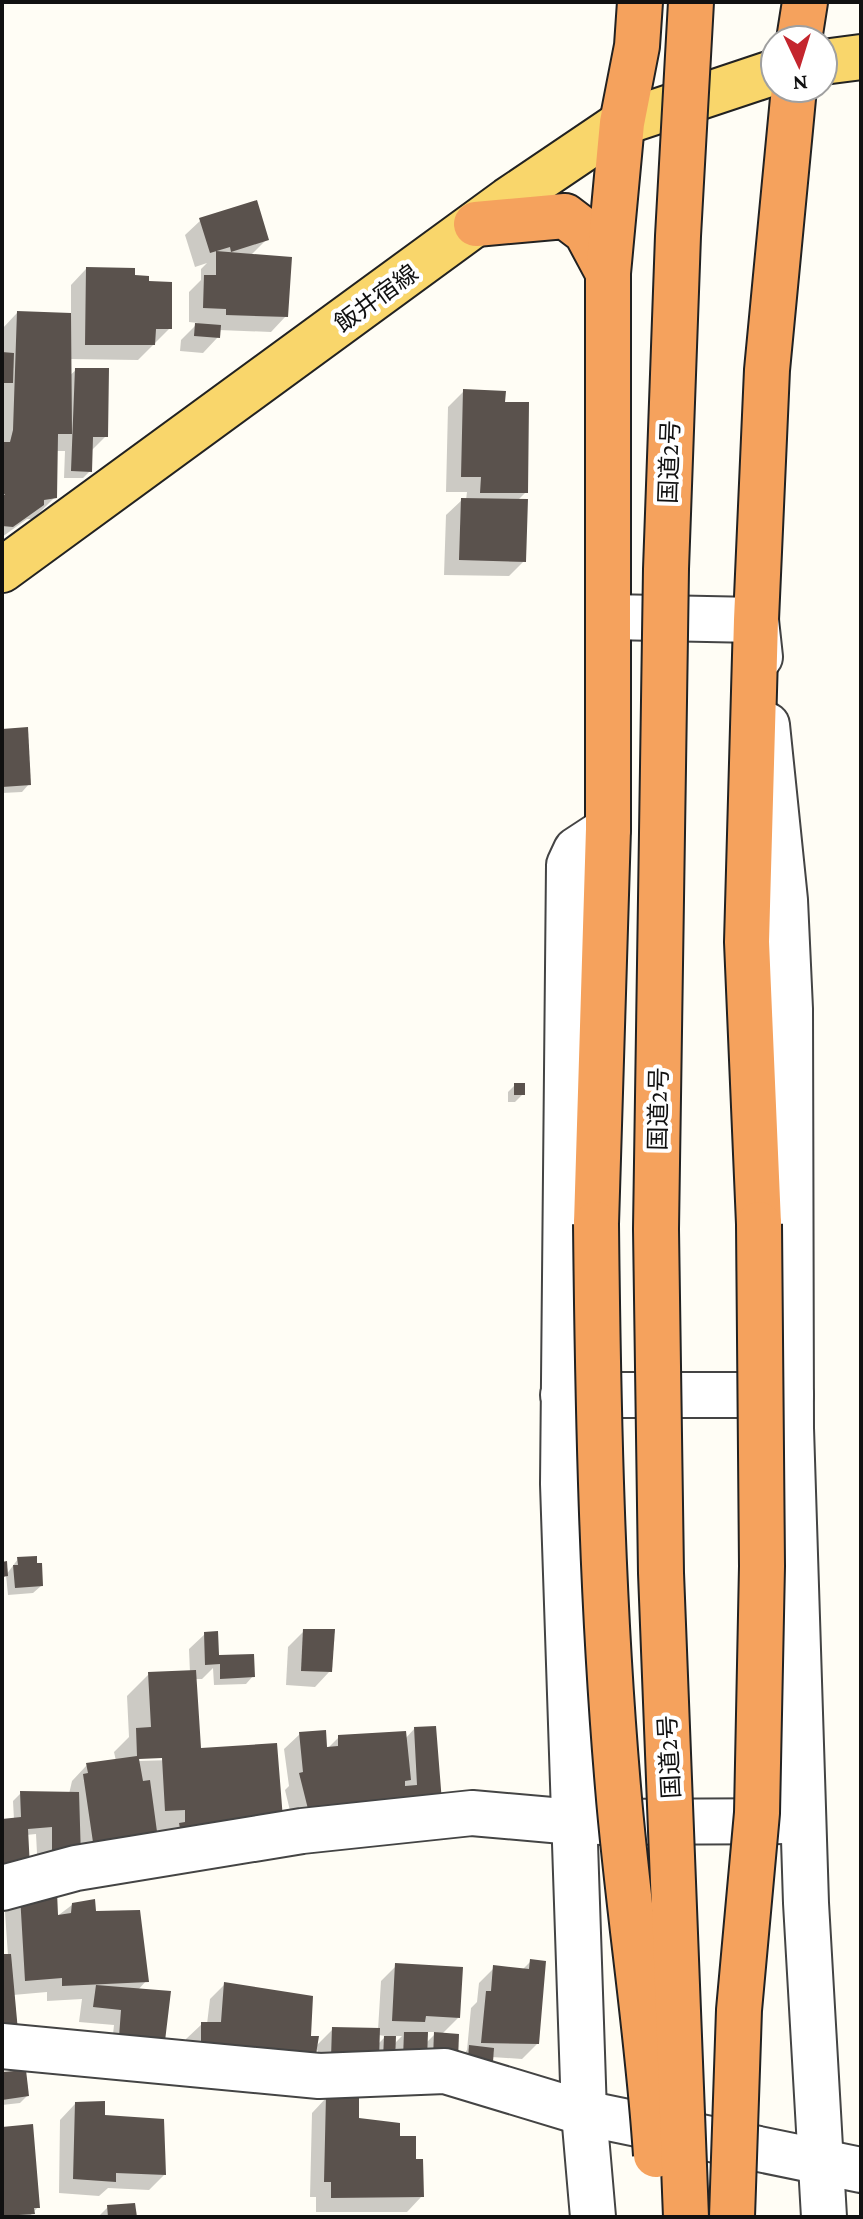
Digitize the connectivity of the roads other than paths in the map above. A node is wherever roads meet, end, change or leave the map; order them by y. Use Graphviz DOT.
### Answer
graph roads {
  1 [pos="630,2"];
  2 [pos="640,2"];
  3 [pos="691,2"];
  4 [pos="805,2"];
  5 [pos="802,24"];
  6 [pos="637,46"];
  7 [pos="861,57"];
  8 [pos="839,60"];
  9 [pos="759,77"];
  10 [pos="792,104"];
  11 [pos="622,123"];
  12 [pos="476,224"];
  13 [pos="608,273"];
  14 [pos="2,570"];
  15 [pos="609,617"];
  16 [pos="756,620"];
  17 [pos="608,829"];
  18 [pos="563,1395"];
  19 [pos="791,1395"];
  20 [pos="804,1821"];
  21 [pos="574,1822"];
  22 [pos="2,1888"];
  23 [pos="2,2046"];
  24 [pos="584,2113"];
  25 [pos="820,2159"];
  26 [pos="861,2170"];
  27 [pos="593,2217"];
  28 [pos="661,2217"];
  29 [pos="686,2217"];
  30 [pos="732,2217"];
  31 [pos="824,2217"];
  1 -- 6 [label="street"];
  2 -- 6 [label="highway"];
  3 -- 29 [label="highway, 国道2号, bridge"];
  4 -- 5 [label="highway"];
  6 -- 11 [label="highway"];
  7 -- 8 [label="main road"];
  9 -- 11 [label="main road, 飯井宿線"];
  10 -- 16 [label="highway"];
  11 -- 12 [label="main road, 飯井宿線"];
  11 -- 13 [label="highway"];
  12 -- 13 [label="highway"];
  12 -- 14 [label="main road, 飯井宿線"];
  13 -- 15 [label="highway"];
  15 -- 16 [label="street"];
  15 -- 17 [label="highway"];
  16 -- 19 [label="street"];
  16 -- 30 [label="highway, bridge"];
  17 -- 18 [label="street"];
  17 -- 28 [label="highway, bridge"];
  18 -- 19 [label="street"];
  18 -- 21 [label="street"];
  19 -- 20 [label="street"];
  20 -- 21 [label="street"];
  20 -- 25 [label="street"];
  21 -- 22 [label="street"];
  21 -- 24 [label="street"];
  23 -- 24 [label="street"];
  24 -- 25 [label="street"];
  24 -- 27 [label="street"];
  25 -- 26 [label="street"];
  25 -- 31 [label="street"];
}
